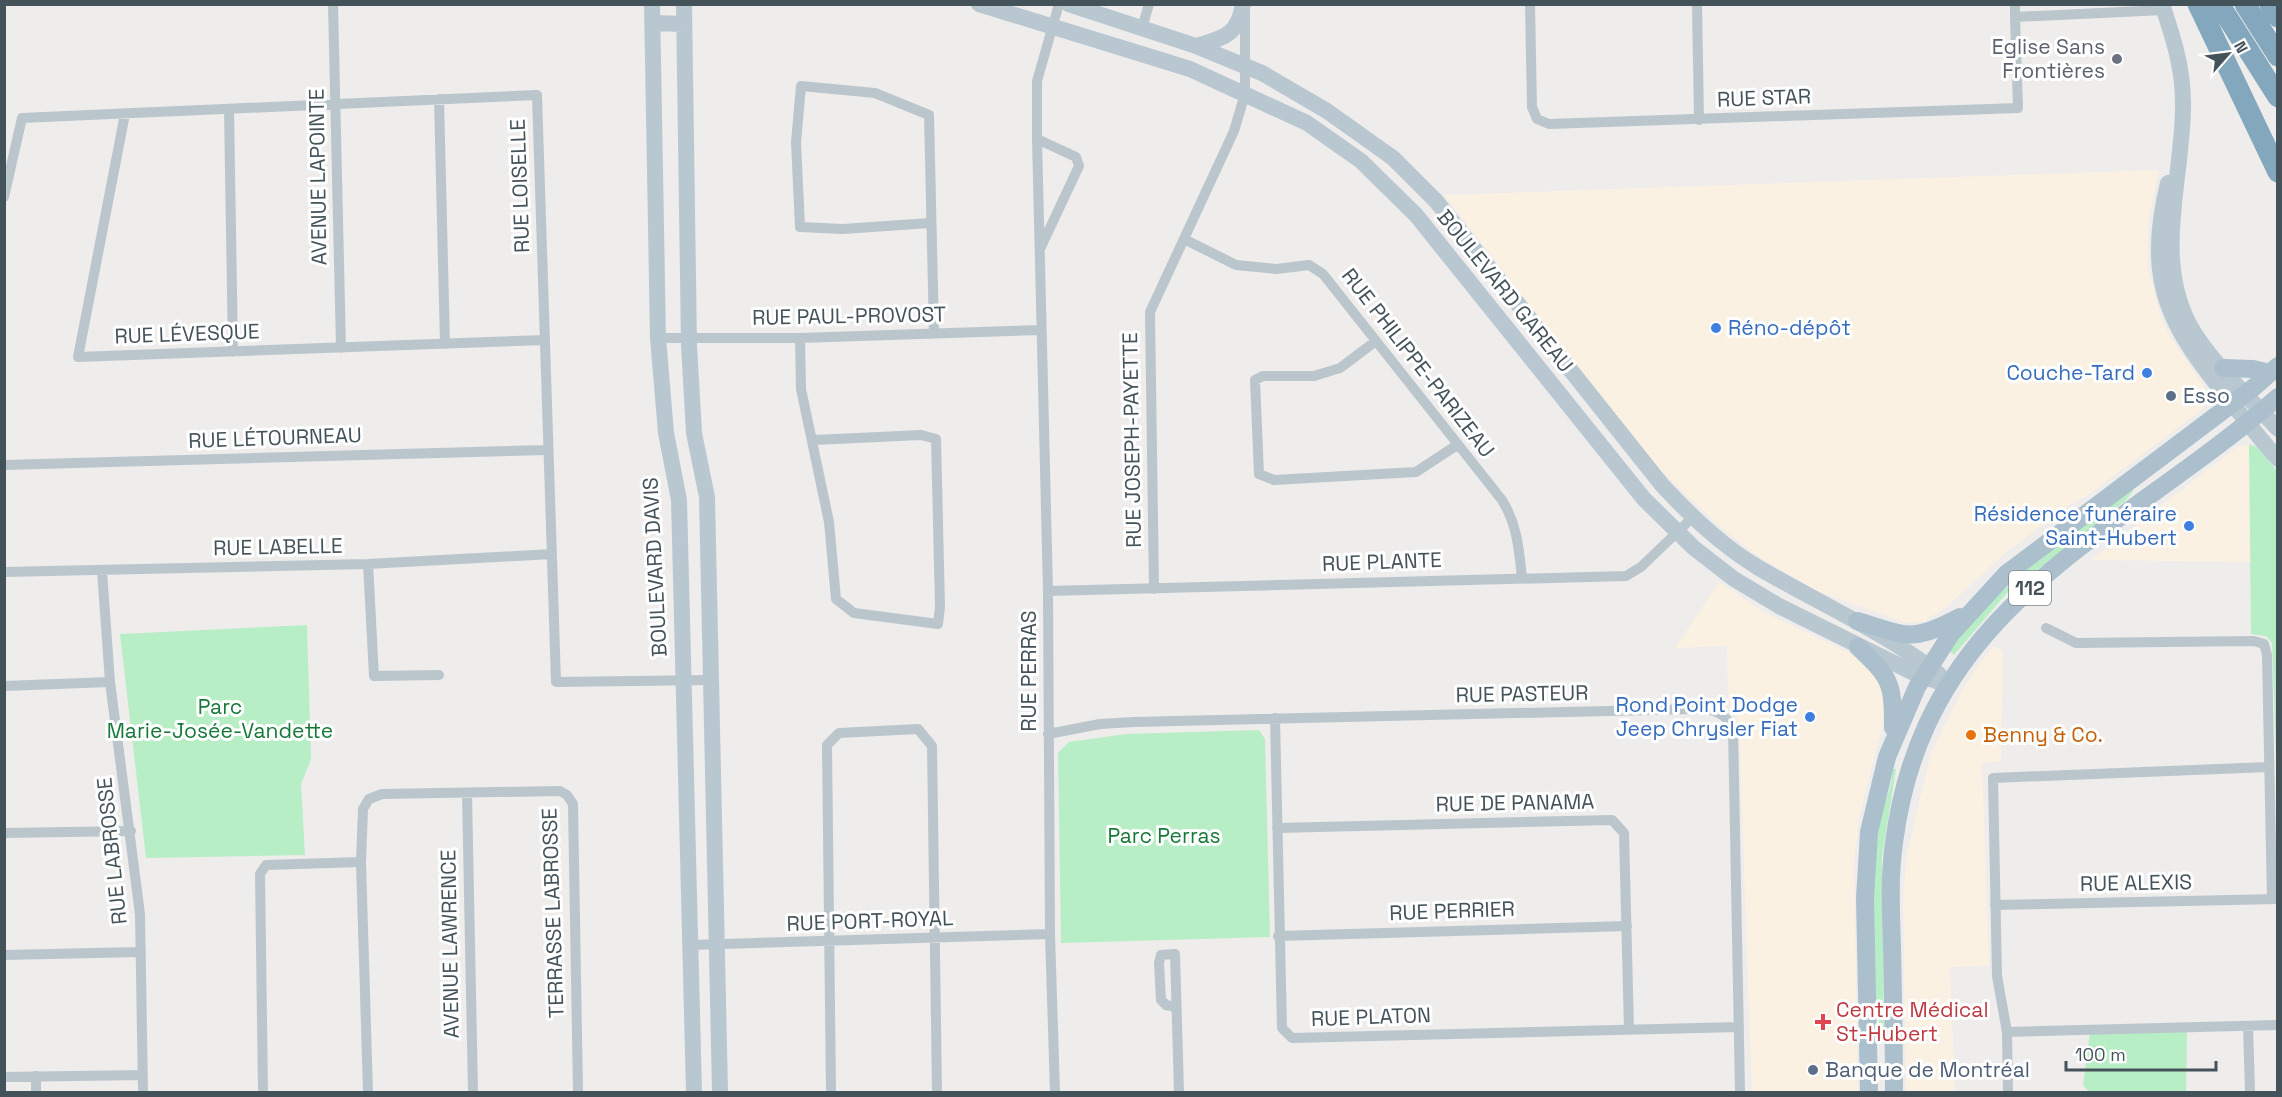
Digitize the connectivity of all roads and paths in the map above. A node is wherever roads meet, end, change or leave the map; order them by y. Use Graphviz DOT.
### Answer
graph roads {
  1 [pos="333,4"];
  2 [pos="652,4"];
  3 [pos="684,4"];
  4 [pos="979,4"];
  5 [pos="1059,4"];
  6 [pos="1068,4"];
  7 [pos="1149,4"];
  8 [pos="1244,4"];
  9 [pos="1530,4"];
  10 [pos="1697,4"];
  11 [pos="2015,4"];
  12 [pos="2198,4"];
  13 [pos="2219,4"];
  14 [pos="2245,4"];
  15 [pos="2270,4"];
  16 [pos="2163,8"];
  17 [pos="2015,17"];
  18 [pos="2277,17"];
  19 [pos="653,23"];
  20 [pos="684,24"];
  21 [pos="1053,26"];
  22 [pos="1142,28"];
  23 [pos="1196,46"];
  24 [pos="2277,56"];
  25 [pos="1246,64"];
  26 [pos="1245,94"];
  27 [pos="2277,97"];
  28 [pos="439,99"];
  29 [pos="336,103"];
  30 [pos="229,109"];
  31 [pos="125,114"];
  32 [pos="2183,114"];
  33 [pos="1699,120"];
  34 [pos="1037,139"];
  35 [pos="2277,172"];
  36 [pos="4,197"];
  37 [pos="930,223"];
  38 [pos="1184,239"];
  39 [pos="1040,250"];
  40 [pos="1041,330"];
  41 [pos="934,333"];
  42 [pos="658,338"];
  43 [pos="689,338"];
  44 [pos="800,338"];
  45 [pos="545,340"];
  46 [pos="1376,341"];
  47 [pos="444,344"];
  48 [pos="341,348"];
  49 [pos="233,352"];
  50 [pos="2223,368"];
  51 [pos="2274,369"];
  52 [pos="2277,397"];
  53 [pos="2239,398"];
  54 [pos="2262,411"];
  55 [pos="2247,423"];
  56 [pos="2277,429"];
  57 [pos="814,440"];
  58 [pos="1457,445"];
  59 [pos="547,450"];
  60 [pos="2277,459"];
  61 [pos="4,465"];
  62 [pos="1693,517"];
  63 [pos="1676,532"];
  64 [pos="552,554"];
  65 [pos="368,564"];
  66 [pos="102,571"];
  67 [pos="4,572"];
  68 [pos="1522,578"];
  69 [pos="1154,589"];
  70 [pos="1048,591"];
  71 [pos="1967,613"];
  72 [pos="1857,621"];
  73 [pos="2046,628"];
  74 [pos="1858,647"];
  75 [pos="1926,671"];
  76 [pos="439,675"];
  77 [pos="710,680"];
  78 [pos="684,681"];
  79 [pos="110,682"];
  80 [pos="1948,683"];
  81 [pos="4,686"];
  82 [pos="1275,718"];
  83 [pos="1048,734"];
  84 [pos="1893,740"];
  85 [pos="2268,767"];
  86 [pos="467,794"];
  87 [pos="1277,828"];
  88 [pos="131,831"];
  89 [pos="4,833"];
  90 [pos="361,862"];
  91 [pos="2275,899"];
  92 [pos="1995,906"];
  93 [pos="1627,926"];
  94 [pos="1050,934"];
  95 [pos="1278,936"];
  96 [pos="936,939"];
  97 [pos="828,942"];
  98 [pos="716,944"];
  99 [pos="691,945"];
  100 [pos="141,952"];
  101 [pos="4,955"];
  102 [pos="1176,1007"];
  103 [pos="2277,1025"];
  104 [pos="2248,1026"];
  105 [pos="1739,1027"];
  106 [pos="1629,1029"];
  107 [pos="2007,1032"];
  108 [pos="143,1075"];
  109 [pos="36,1076"];
  110 [pos="4,1077"];
  111 [pos="36,1092"];
  112 [pos="144,1092"];
  113 [pos="263,1092"];
  114 [pos="368,1092"];
  115 [pos="473,1092"];
  116 [pos="578,1092"];
  117 [pos="694,1092"];
  118 [pos="720,1092"];
  119 [pos="831,1092"];
  120 [pos="937,1092"];
  121 [pos="1055,1092"];
  122 [pos="1179,1092"];
  123 [pos="1740,1092"];
  124 [pos="1869,1092"];
  125 [pos="1894,1092"];
  126 [pos="2008,1092"];
  127 [pos="2250,1092"];
  1 -- 29 [label="street, AVENUE LAPOINTE"];
  2 -- 19 [label="street, BOULEVARD DAVIS"];
  3 -- 20 [label="street"];
  4 -- 21 [label="street, BOULEVARD GAREAU"];
  5 -- 21 [label="street, RUE PERRAS"];
  6 -- 22 [label="street, BOULEVARD GAREAU"];
  7 -- 22 [label="street"];
  8 -- 23 [label="street"];
  8 -- 25 [label="street, RUE JOSEPH-PAYETTE"];
  9 -- 33 [label="street, RUE STAR"];
  10 -- 33 [label="street"];
  11 -- 17 [label="street"];
  12 -- 35 [label="highway"];
  13 -- 27 [label="highway"];
  14 -- 24 [label="highway"];
  15 -- 18 [label="highway"];
  16 -- 17 [label="street"];
  16 -- 32 [label="street"];
  17 -- 33 [label="street, RUE STAR"];
  19 -- 20 [label="street"];
  19 -- 42 [label="street, BOULEVARD DAVIS"];
  20 -- 43 [label="street"];
  21 -- 26 [label="street, BOULEVARD GAREAU"];
  21 -- 34 [label="street, RUE PERRAS"];
  22 -- 23 [label="street, BOULEVARD GAREAU"];
  23 -- 25 [label="street, BOULEVARD GAREAU"];
  25 -- 26 [label="street, RUE JOSEPH-PAYETTE"];
  25 -- 62 [label="street, BOULEVARD GAREAU"];
  26 -- 38 [label="street, RUE JOSEPH-PAYETTE"];
  26 -- 63 [label="street, BOULEVARD GAREAU"];
  28 -- 29 [label="street, RUE LOISELLE"];
  28 -- 45 [label="street, RUE LOISELLE"];
  28 -- 47 [label="street"];
  29 -- 30 [label="street, RUE LOISELLE"];
  29 -- 48 [label="street, AVENUE LAPOINTE"];
  30 -- 31 [label="street, RUE LOISELLE"];
  30 -- 49 [label="street"];
  31 -- 36 [label="street, RUE LOISELLE"];
  31 -- 49 [label="street, RUE LÉVESQUE"];
  32 -- 50 [label="street"];
  32 -- 53 [label="street"];
  34 -- 39 [label="street, RUE PERRAS"];
  34 -- 39 [label="street, RUE PERRAS"];
  37 -- 37 [label="street"];
  37 -- 41 [label="street"];
  38 -- 46 [label="street, RUE PHILIPPE-PARIZEAU"];
  38 -- 69 [label="street, RUE JOSEPH-PAYETTE"];
  39 -- 40 [label="street, RUE PERRAS"];
  40 -- 41 [label="street, RUE PAUL-PROVOST"];
  40 -- 70 [label="street, RUE PERRAS"];
  41 -- 44 [label="street, RUE PAUL-PROVOST"];
  42 -- 43 [label="street, RUE PAUL-PROVOST"];
  42 -- 78 [label="street, BOULEVARD DAVIS"];
  43 -- 44 [label="street, RUE PAUL-PROVOST"];
  43 -- 77 [label="street"];
  44 -- 57 [label="street"];
  45 -- 47 [label="street, RUE LÉVESQUE"];
  45 -- 59 [label="street, RUE LOISELLE"];
  46 -- 58 [label="street, RUE PHILIPPE-PARIZEAU"];
  46 -- 58 [label="street"];
  47 -- 48 [label="street, RUE LÉVESQUE"];
  48 -- 49 [label="street, RUE LÉVESQUE"];
  50 -- 51 [label="main road"];
  50 -- 53 [label="street"];
  51 -- 53 [label="main road, 112"];
  52 -- 54 [label="main road, 112"];
  53 -- 54 [label="street"];
  53 -- 55 [label="street"];
  53 -- 71 [label="main road, 112"];
  54 -- 55 [label="main road, 112"];
  54 -- 56 [label="street"];
  55 -- 60 [label="street"];
  55 -- 80 [label="main road, 112"];
  57 -- 57 [label="street"];
  58 -- 68 [label="street, RUE PHILIPPE-PARIZEAU"];
  59 -- 61 [label="street, RUE LÉTOURNEAU"];
  59 -- 64 [label="street, RUE LOISELLE"];
  62 -- 63 [label="street, RUE PLANTE"];
  62 -- 72 [label="street, BOULEVARD GAREAU"];
  63 -- 68 [label="street, RUE PLANTE"];
  63 -- 74 [label="street, BOULEVARD GAREAU"];
  64 -- 65 [label="street, RUE LABELLE"];
  64 -- 78 [label="street, RUE LOISELLE"];
  65 -- 66 [label="street, RUE LABELLE"];
  65 -- 76 [label="street"];
  66 -- 67 [label="street, RUE LABELLE"];
  66 -- 79 [label="street, RUE LABROSSE"];
  68 -- 69 [label="street, RUE PLANTE"];
  69 -- 70 [label="street, RUE PLANTE"];
  70 -- 83 [label="street, RUE PERRAS"];
  71 -- 72 [label="main road"];
  71 -- 75 [label="main road, 112"];
  72 -- 75 [label="street, BOULEVARD GAREAU"];
  73 -- 85 [label="street"];
  74 -- 75 [label="street, BOULEVARD GAREAU"];
  74 -- 84 [label="main road"];
  75 -- 80 [label="street, BOULEVARD GAREAU"];
  75 -- 84 [label="main road, 112"];
  77 -- 78 [label="street, RUE LOISELLE"];
  77 -- 98 [label="street"];
  78 -- 99 [label="street, BOULEVARD DAVIS"];
  79 -- 81 [label="street"];
  79 -- 88 [label="street, RUE LABROSSE"];
  80 -- 125 [label="main road, 112"];
  82 -- 83 [label="street, RUE PASTEUR"];
  82 -- 87 [label="street, RUE PLATON"];
  82 -- 105 [label="street, RUE PASTEUR"];
  83 -- 94 [label="street, RUE PERRAS"];
  84 -- 124 [label="main road, 112"];
  85 -- 91 [label="street"];
  85 -- 92 [label="street"];
  86 -- 90 [label="street, TERRASSE LABROSSE"];
  86 -- 115 [label="street, AVENUE LAWRENCE"];
  86 -- 116 [label="street, TERRASSE LABROSSE"];
  87 -- 93 [label="street, RUE DE PANAMA"];
  87 -- 95 [label="street, RUE PLATON"];
  88 -- 89 [label="street"];
  88 -- 100 [label="street, RUE LABROSSE"];
  90 -- 113 [label="street"];
  90 -- 114 [label="street, TERRASSE LABROSSE"];
  91 -- 92 [label="street, RUE ALEXIS"];
  92 -- 107 [label="street"];
  93 -- 95 [label="street, RUE PERRIER"];
  93 -- 106 [label="street, RUE DE PANAMA"];
  94 -- 96 [label="street, RUE PORT-ROYAL"];
  94 -- 121 [label="street, RUE PERRAS"];
  95 -- 106 [label="street, RUE PLATON"];
  96 -- 97 [label="street, RUE PORT-ROYAL"];
  96 -- 97 [label="street"];
  96 -- 120 [label="street"];
  97 -- 98 [label="street, RUE PORT-ROYAL"];
  97 -- 119 [label="street"];
  98 -- 99 [label="street, RUE PORT-ROYAL"];
  98 -- 118 [label="street"];
  99 -- 117 [label="street, BOULEVARD DAVIS"];
  100 -- 101 [label="street"];
  100 -- 108 [label="street, RUE LABROSSE"];
  102 -- 122 [label="street"];
  103 -- 104 [label="street"];
  104 -- 107 [label="street"];
  104 -- 127 [label="street"];
  105 -- 106 [label="street, RUE PLATON"];
  105 -- 123 [label="street, RUE PASTEUR"];
  107 -- 126 [label="street"];
  108 -- 109 [label="street"];
  108 -- 112 [label="street, RUE LABROSSE"];
  109 -- 110 [label="street"];
  109 -- 111 [label="street"];
}
